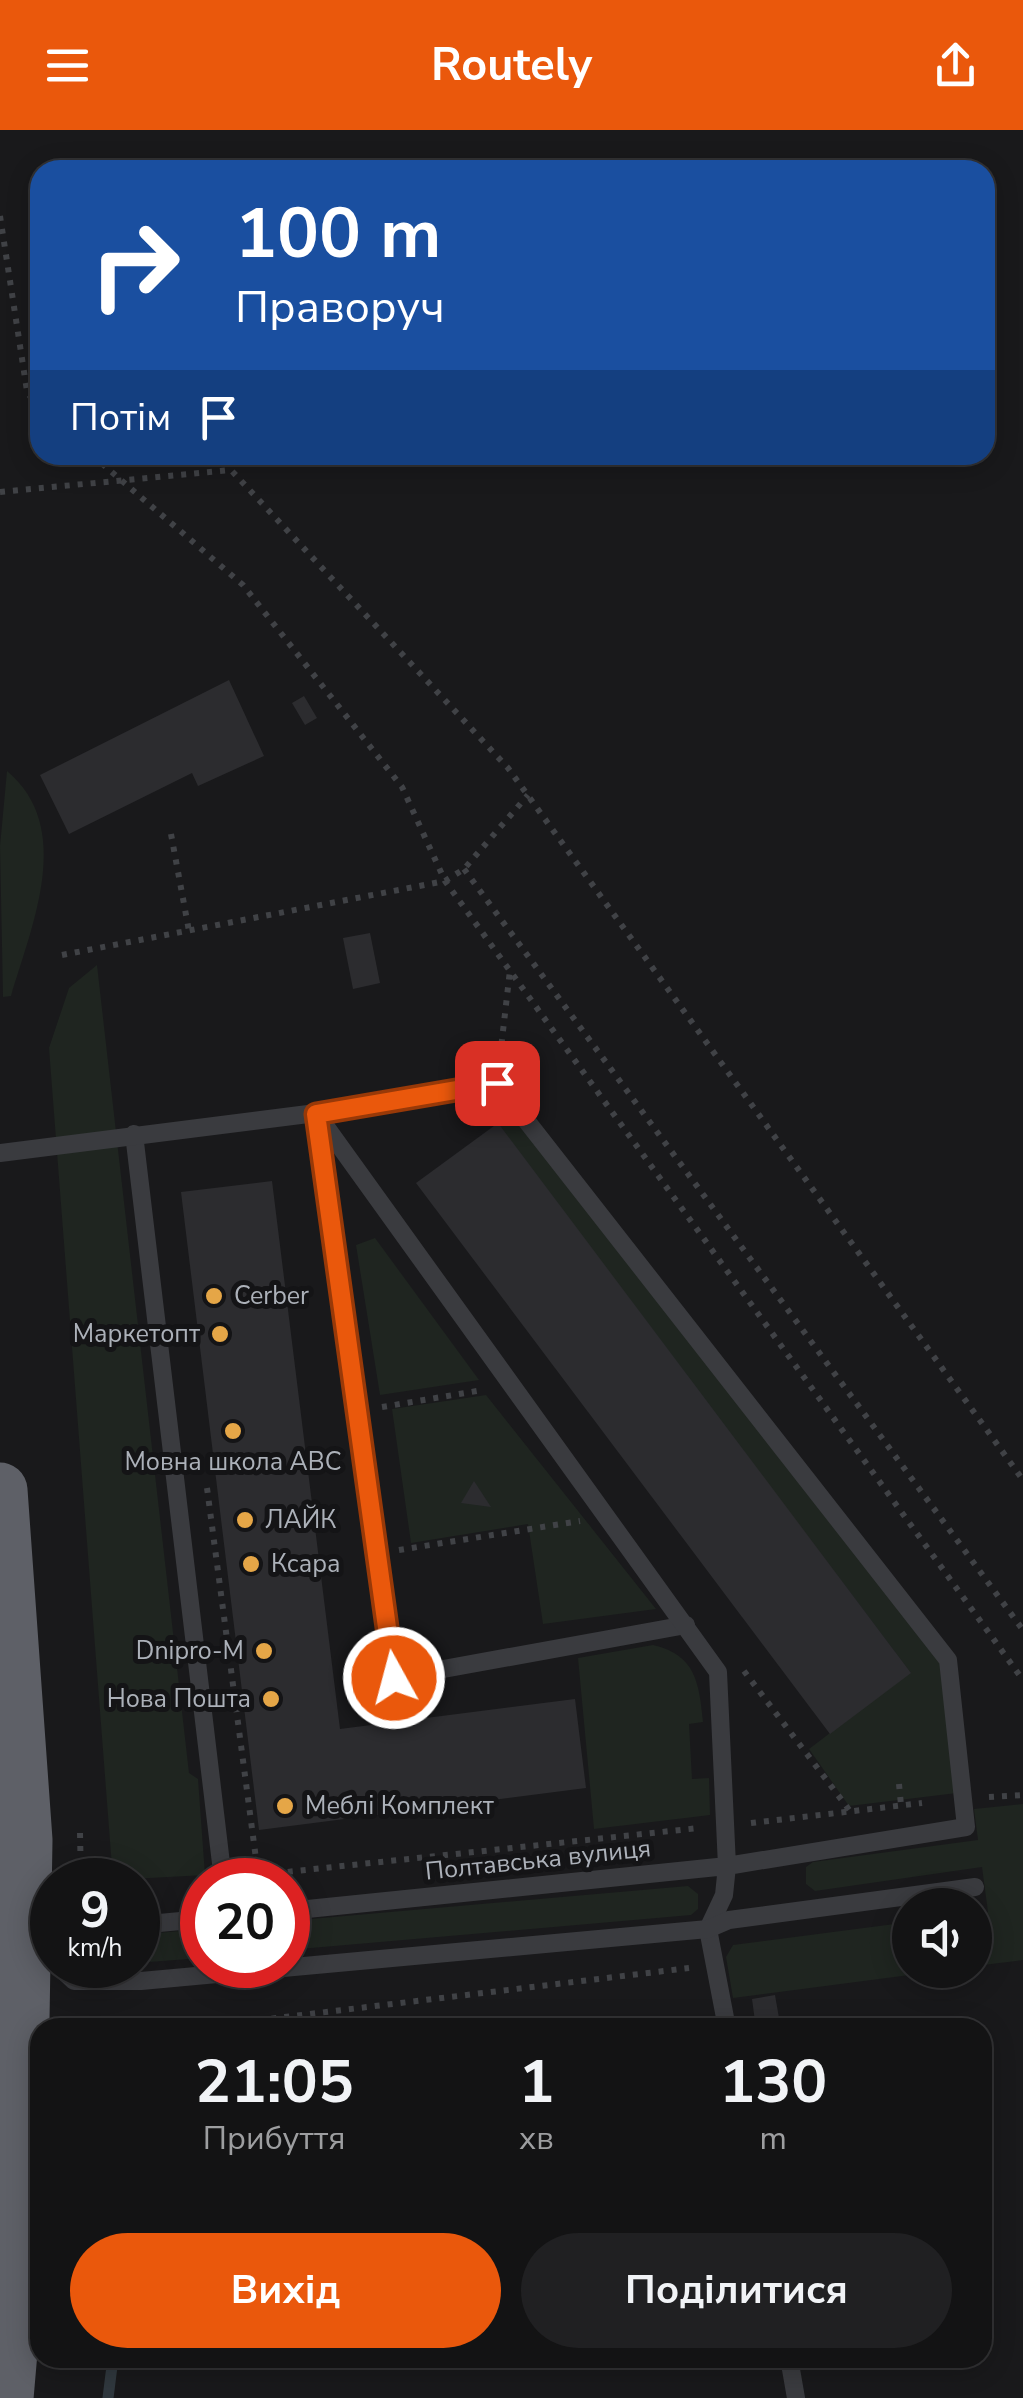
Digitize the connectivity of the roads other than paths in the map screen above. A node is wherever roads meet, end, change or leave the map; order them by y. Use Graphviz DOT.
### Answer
graph roads {
  1 [pos="316,1114"];
  2 [pos="134,1134"];
  3 [pos="0,1153"];
  4 [pos="0,1490"];
  5 [pos="686,1626"];
  6 [pos="229,1858"];
  7 [pos="728,1866"];
  8 [pos="30,1872"];
  9 [pos="976,1887"];
  10 [pos="310,1909"];
  11 [pos="708,1929"];
  12 [pos="160,1979"];
  13 [pos="39,1988"];
  14 [pos="37,2018"];
  15 [pos="724,2018"];
  16 [pos="30,2114"];
  17 [pos="790,2368"];
  18 [pos="6,2398"];
  19 [pos="796,2398"];
  1 -- 2 [label="lane"];
  1 -- 5 [label="lane"];
  1 -- 5 [label="lane"];
  1 -- 7 [label="lane, Полтавська вулиця"];
  2 -- 3 [label="lane"];
  2 -- 6 [label="lane"];
  4 -- 8 [label="highway"];
  5 -- 7 [label="lane"];
  7 -- 10 [label="lane, Полтавська вулиця"];
  7 -- 11 [label="lane"];
  9 -- 11 [label="lane"];
  11 -- 12 [label="lane"];
  11 -- 15 [label="lane"];
  13 -- 14 [label="highway"];
  16 -- 18 [label="highway"];
  17 -- 19 [label="lane"];
}
